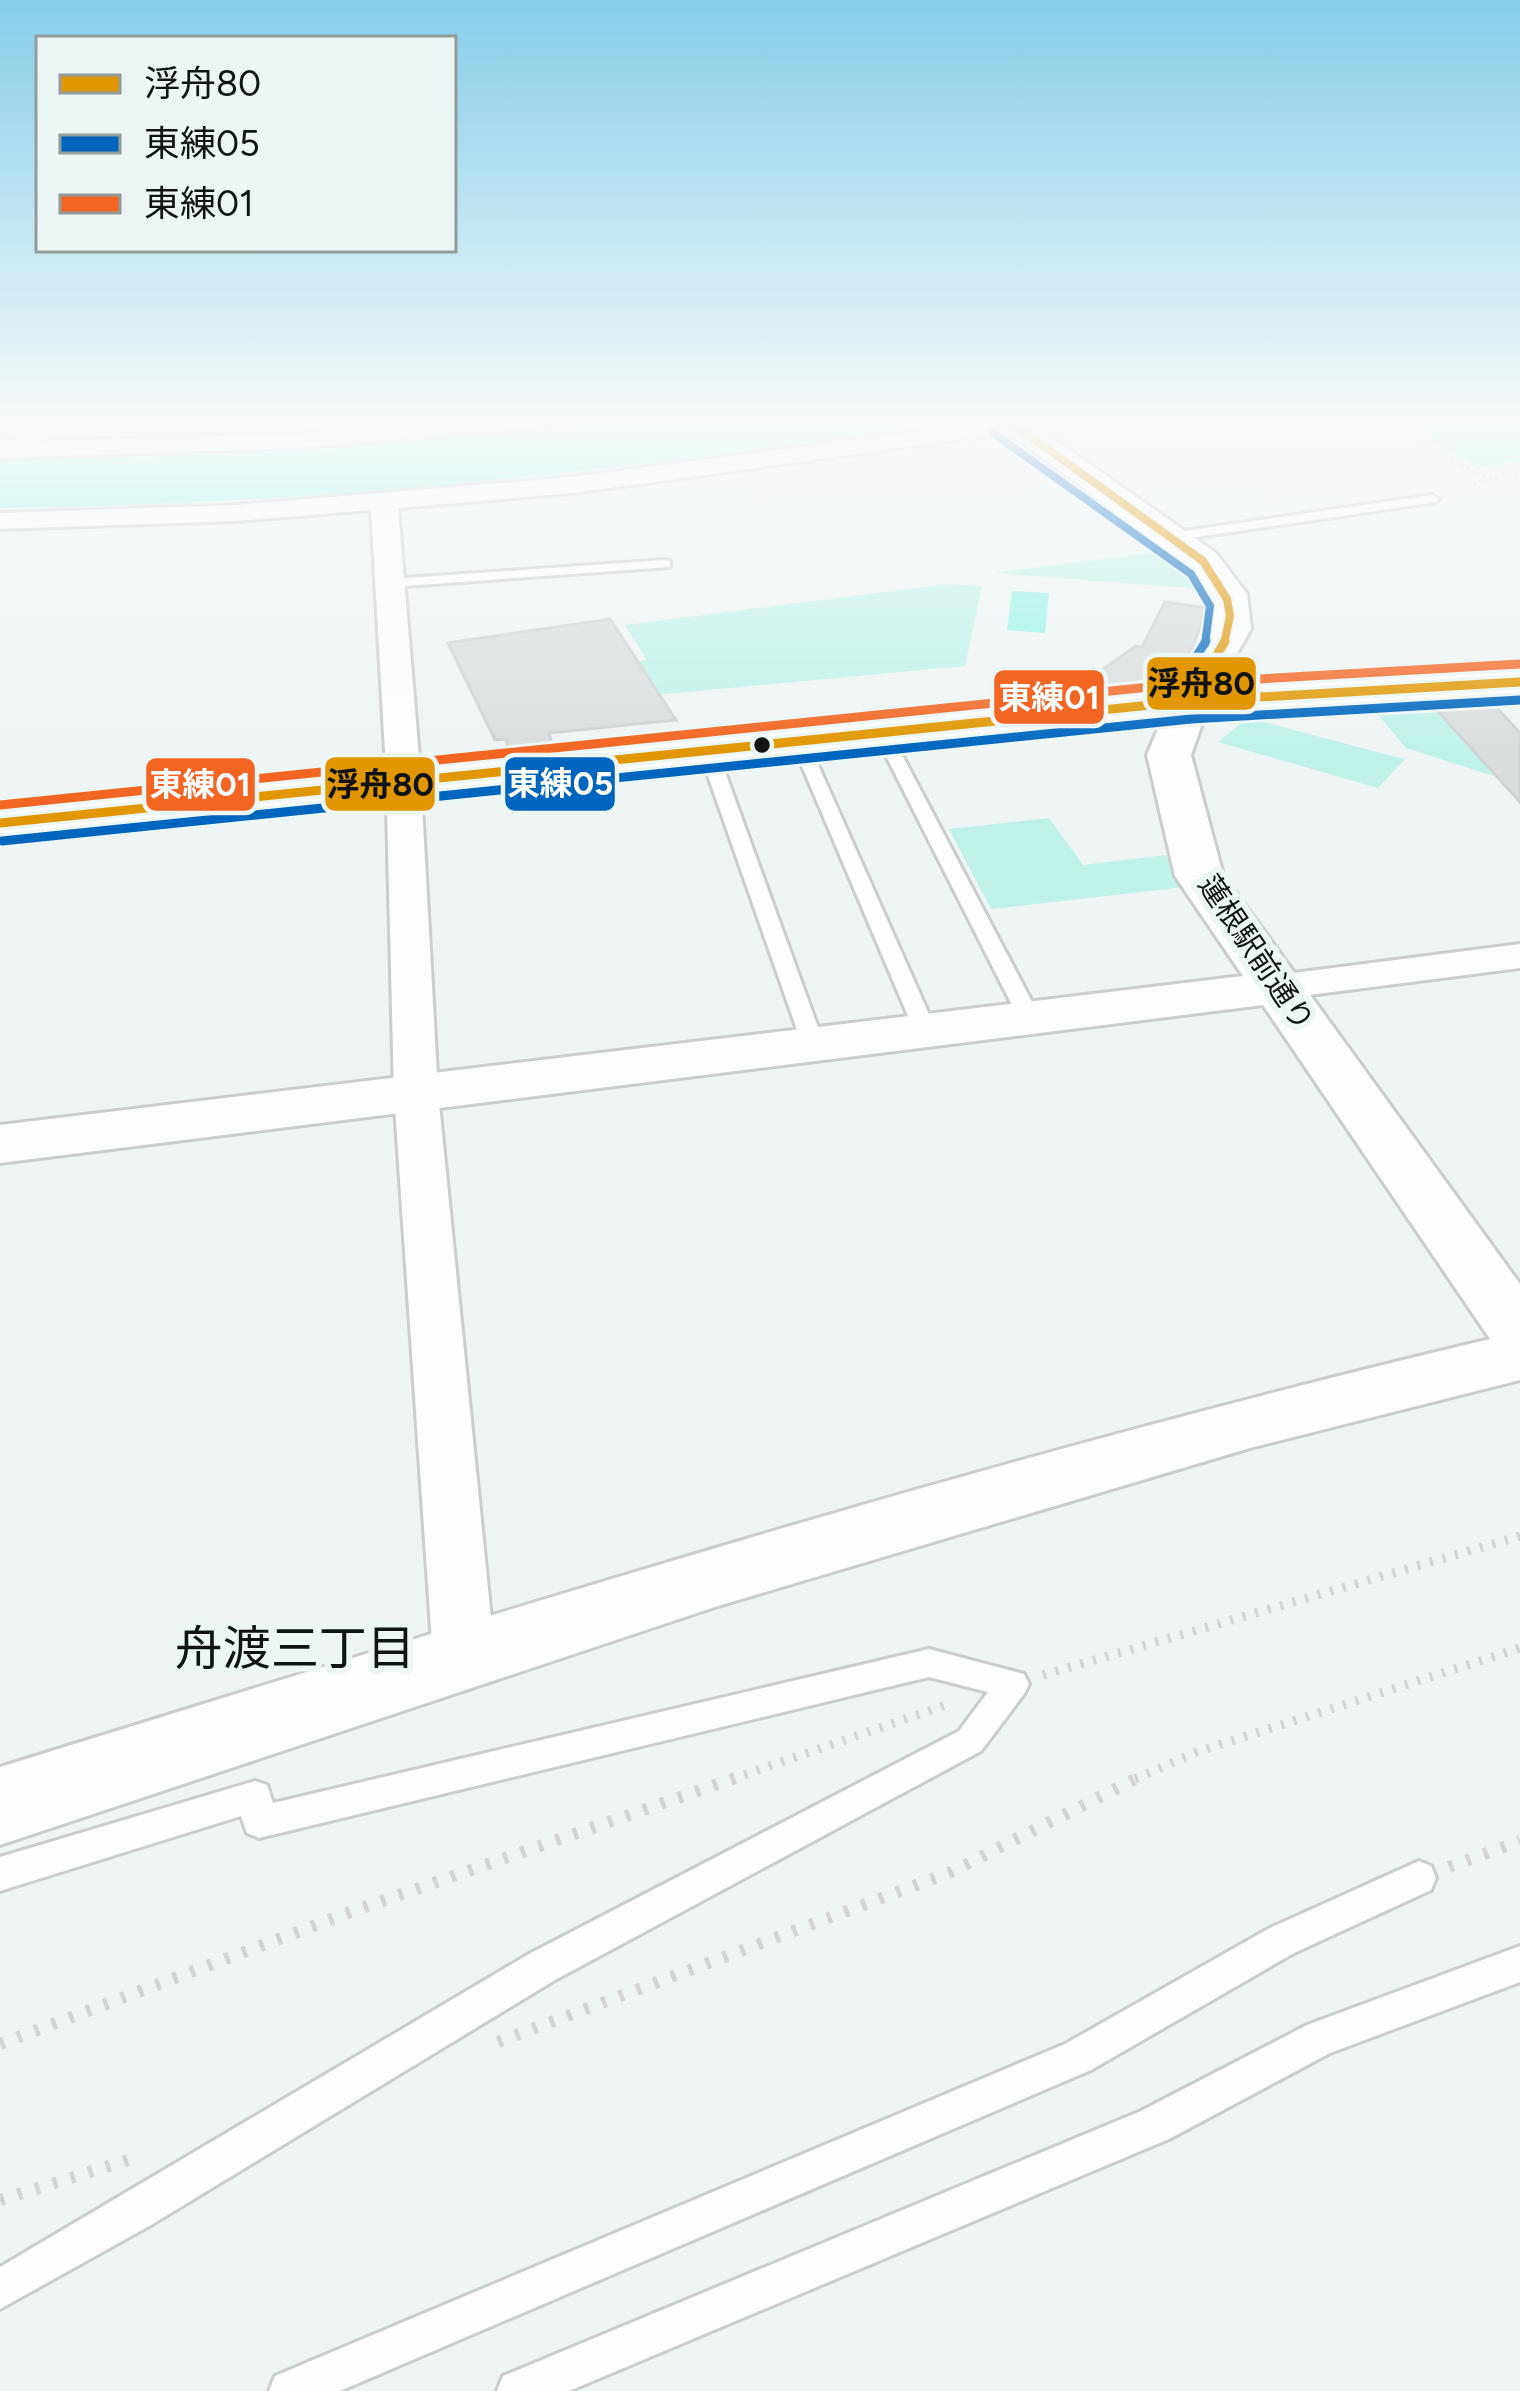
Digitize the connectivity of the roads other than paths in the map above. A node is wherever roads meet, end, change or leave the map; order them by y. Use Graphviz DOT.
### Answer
graph roads {
  1 [pos="386,530"];
  2 [pos="1160,530"];
  3 [pos="1221,530"];
  4 [pos="1170,537"];
  5 [pos="665,564"];
  6 [pos="391,584"];
  7 [pos="1520,682"];
  8 [pos="1190,700"];
  9 [pos="882,732"];
  10 [pos="800,740"];
  11 [pos="707,750"];
  12 [pos="409,782"];
  13 [pos="0,823"];
  14 [pos="1520,956"];
  15 [pos="1278,987"];
  16 [pos="1029,1017"];
  17 [pos="926,1030"];
  18 [pos="812,1044"];
  19 [pos="416,1093"];
  20 [pos="0,1144"];
  21 [pos="1520,1332"];
  22 [pos="1520,1356"];
  23 [pos="464,1658"];
  24 [pos="0,1806"];
  25 [pos="0,1874"];
  26 [pos="1419,1878"];
  27 [pos="1520,1964"];
  28 [pos="0,2289"];
  29 [pos="290,2391"];
  30 [pos="518,2391"];
  1 -- 6 [label="street"];
  2 -- 4 [label="street, 蓮根駅前通り"];
  3 -- 4 [label="lane"];
  4 -- 8 [label="street, 蓮根駅前通り"];
  5 -- 6 [label="lane"];
  6 -- 12 [label="street"];
  7 -- 8 [label="main road"];
  8 -- 9 [label="main road"];
  8 -- 15 [label="street, 蓮根駅前通り"];
  9 -- 10 [label="main road"];
  9 -- 16 [label="lane"];
  10 -- 11 [label="main road"];
  10 -- 17 [label="lane"];
  11 -- 12 [label="main road"];
  11 -- 18 [label="lane"];
  12 -- 13 [label="main road"];
  12 -- 19 [label="street"];
  14 -- 15 [label="street"];
  15 -- 16 [label="street"];
  15 -- 21 [label="street, 蓮根駅前通り"];
  16 -- 17 [label="street"];
  17 -- 18 [label="street"];
  18 -- 19 [label="street"];
  19 -- 20 [label="street"];
  19 -- 23 [label="street"];
  22 -- 23 [label="street"];
  23 -- 24 [label="street"];
  25 -- 28 [label="lane"];
  26 -- 29 [label="lane"];
  27 -- 30 [label="lane"];
}
